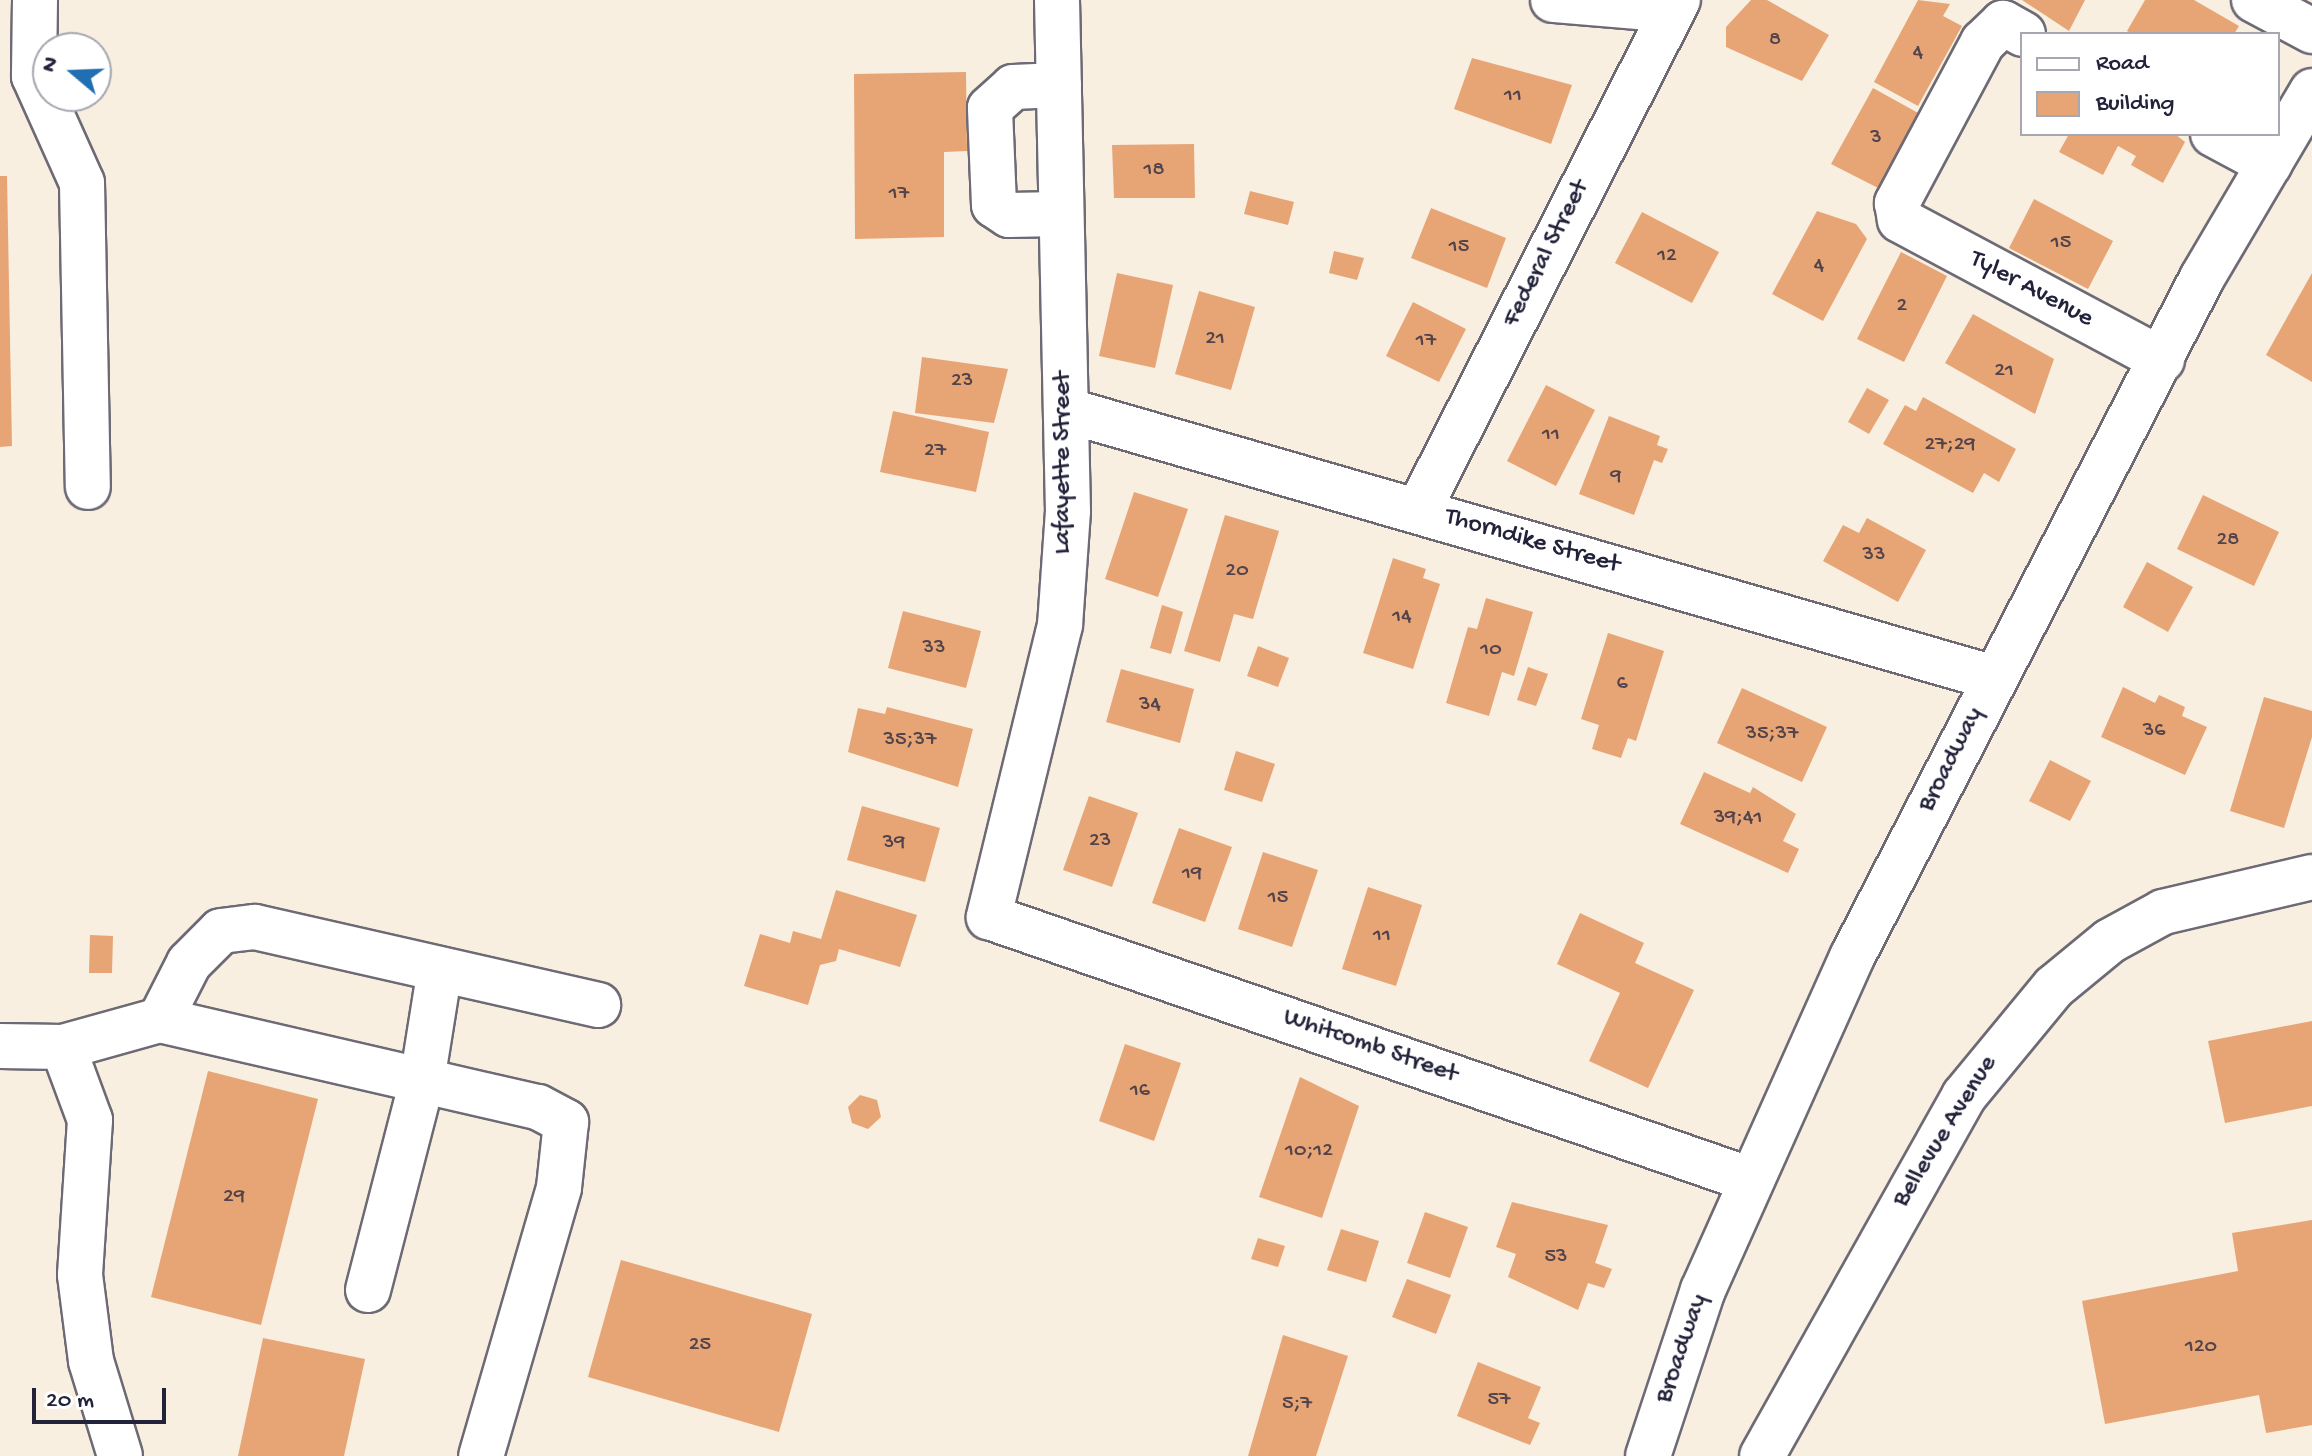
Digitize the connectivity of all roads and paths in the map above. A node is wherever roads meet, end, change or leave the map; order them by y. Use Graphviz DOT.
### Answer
graph roads {
  1 [pos="35,0"];
  2 [pos="1057,0"];
  3 [pos="1553,0"];
  4 [pos="2254,0"];
  5 [pos="1675,5"];
  6 [pos="2013,28"];
  7 [pos="2312,31"];
  8 [pos="1059,85"];
  9 [pos="2312,91"];
  10 [pos="2217,136"];
  11 [pos="2269,164"];
  12 [pos="1059,214"];
  13 [pos="2162,360"];
  14 [pos="1069,411"];
  15 [pos="88,487"];
  16 [pos="1419,509"];
  17 [pos="1994,678"];
  18 [pos="2312,877"];
  19 [pos="989,917"];
  20 [pos="440,969"];
  21 [pos="598,1005"];
  22 [pos="160,1020"];
  23 [pos="0,1046"];
  24 [pos="63,1047"];
  25 [pos="422,1081"];
  26 [pos="1751,1180"];
  27 [pos="368,1290"];
  28 [pos="120,1456"];
  29 [pos="481,1456"];
  30 [pos="1648,1456"];
  31 [pos="1762,1456"];
  1 -- 15 [label="street"];
  2 -- 8 [label="street, Lafayette Street"];
  3 -- 5 [label="street"];
  4 -- 7 [label="street"];
  5 -- 16 [label="street, Federal Street"];
  6 -- 13 [label="street, Tyler Avenue"];
  8 -- 12 [label="street, Lafayette Street"];
  8 -- 12 [label="street"];
  9 -- 11 [label="street, Broadway"];
  10 -- 11 [label="street"];
  11 -- 13 [label="street, Broadway"];
  12 -- 14 [label="street, Lafayette Street"];
  13 -- 17 [label="street, Broadway"];
  14 -- 16 [label="street, Thorndike Street"];
  14 -- 19 [label="street, Lafayette Street"];
  16 -- 17 [label="street, Thorndike Street"];
  17 -- 26 [label="street, Broadway"];
  18 -- 31 [label="street, Bellevue Avenue"];
  19 -- 26 [label="street, Whitcomb Street"];
  20 -- 21 [label="street"];
  20 -- 22 [label="street"];
  20 -- 25 [label="street"];
  22 -- 24 [label="street"];
  22 -- 25 [label="street"];
  23 -- 24 [label="street"];
  24 -- 28 [label="street"];
  25 -- 27 [label="street"];
  25 -- 29 [label="street"];
  26 -- 30 [label="street, Broadway"];
}
